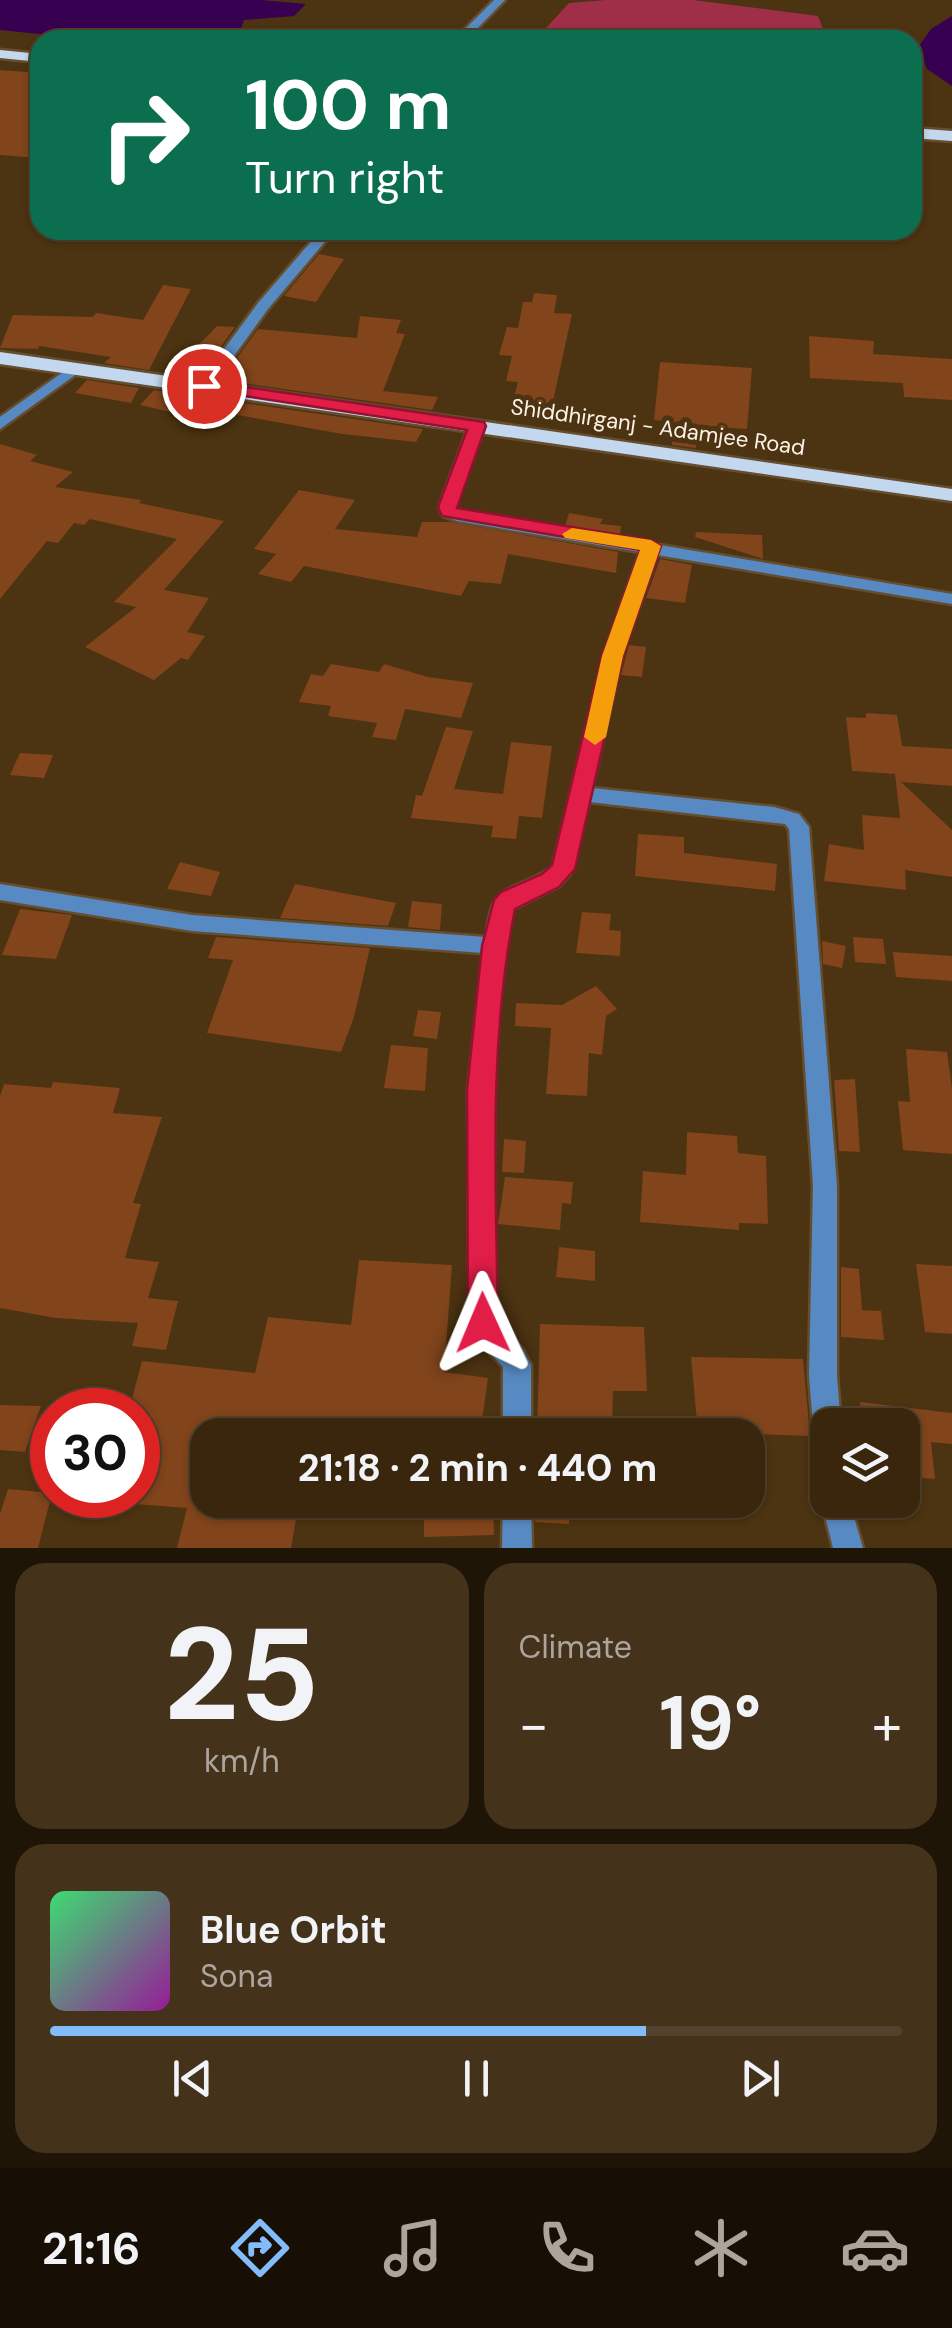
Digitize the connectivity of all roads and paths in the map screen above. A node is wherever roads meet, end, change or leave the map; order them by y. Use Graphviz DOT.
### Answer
graph roads {
  1 [pos="500,0"];
  2 [pos="470,30"];
  3 [pos="0,54"];
  4 [pos="30,57"];
  5 [pos="922,134"];
  6 [pos="952,136"];
  7 [pos="319,240"];
  8 [pos="0,358"];
  9 [pos="73,370"];
  10 [pos="204,386"];
  11 [pos="0,424"];
  12 [pos="477,426"];
  13 [pos="952,495"];
  14 [pos="651,546"];
  15 [pos="952,599"];
  16 [pos="582,794"];
  17 [pos="0,892"];
  18 [pos="495,946"];
  19 [pos="826,1408"];
  20 [pos="517,1418"];
  21 [pos="517,1518"];
  22 [pos="840,1518"];
  23 [pos="517,1548"];
  24 [pos="848,1548"];
  1 -- 2 [label="street"];
  3 -- 4 [label="main road"];
  5 -- 6 [label="main road"];
  7 -- 10 [label="street"];
  8 -- 9 [label="main road, Shiddhirganj - Adamjee Road"];
  9 -- 10 [label="main road, Shiddhirganj - Adamjee Road"];
  9 -- 11 [label="street"];
  10 -- 12 [label="main road, Shiddhirganj - Adamjee Road"];
  12 -- 13 [label="main road, Shiddhirganj - Adamjee Road"];
  12 -- 14 [label="street"];
  14 -- 15 [label="street"];
  14 -- 16 [label="street"];
  16 -- 18 [label="street"];
  16 -- 19 [label="street"];
  17 -- 18 [label="street"];
  18 -- 20 [label="street"];
  21 -- 23 [label="street"];
  22 -- 24 [label="street"];
}
